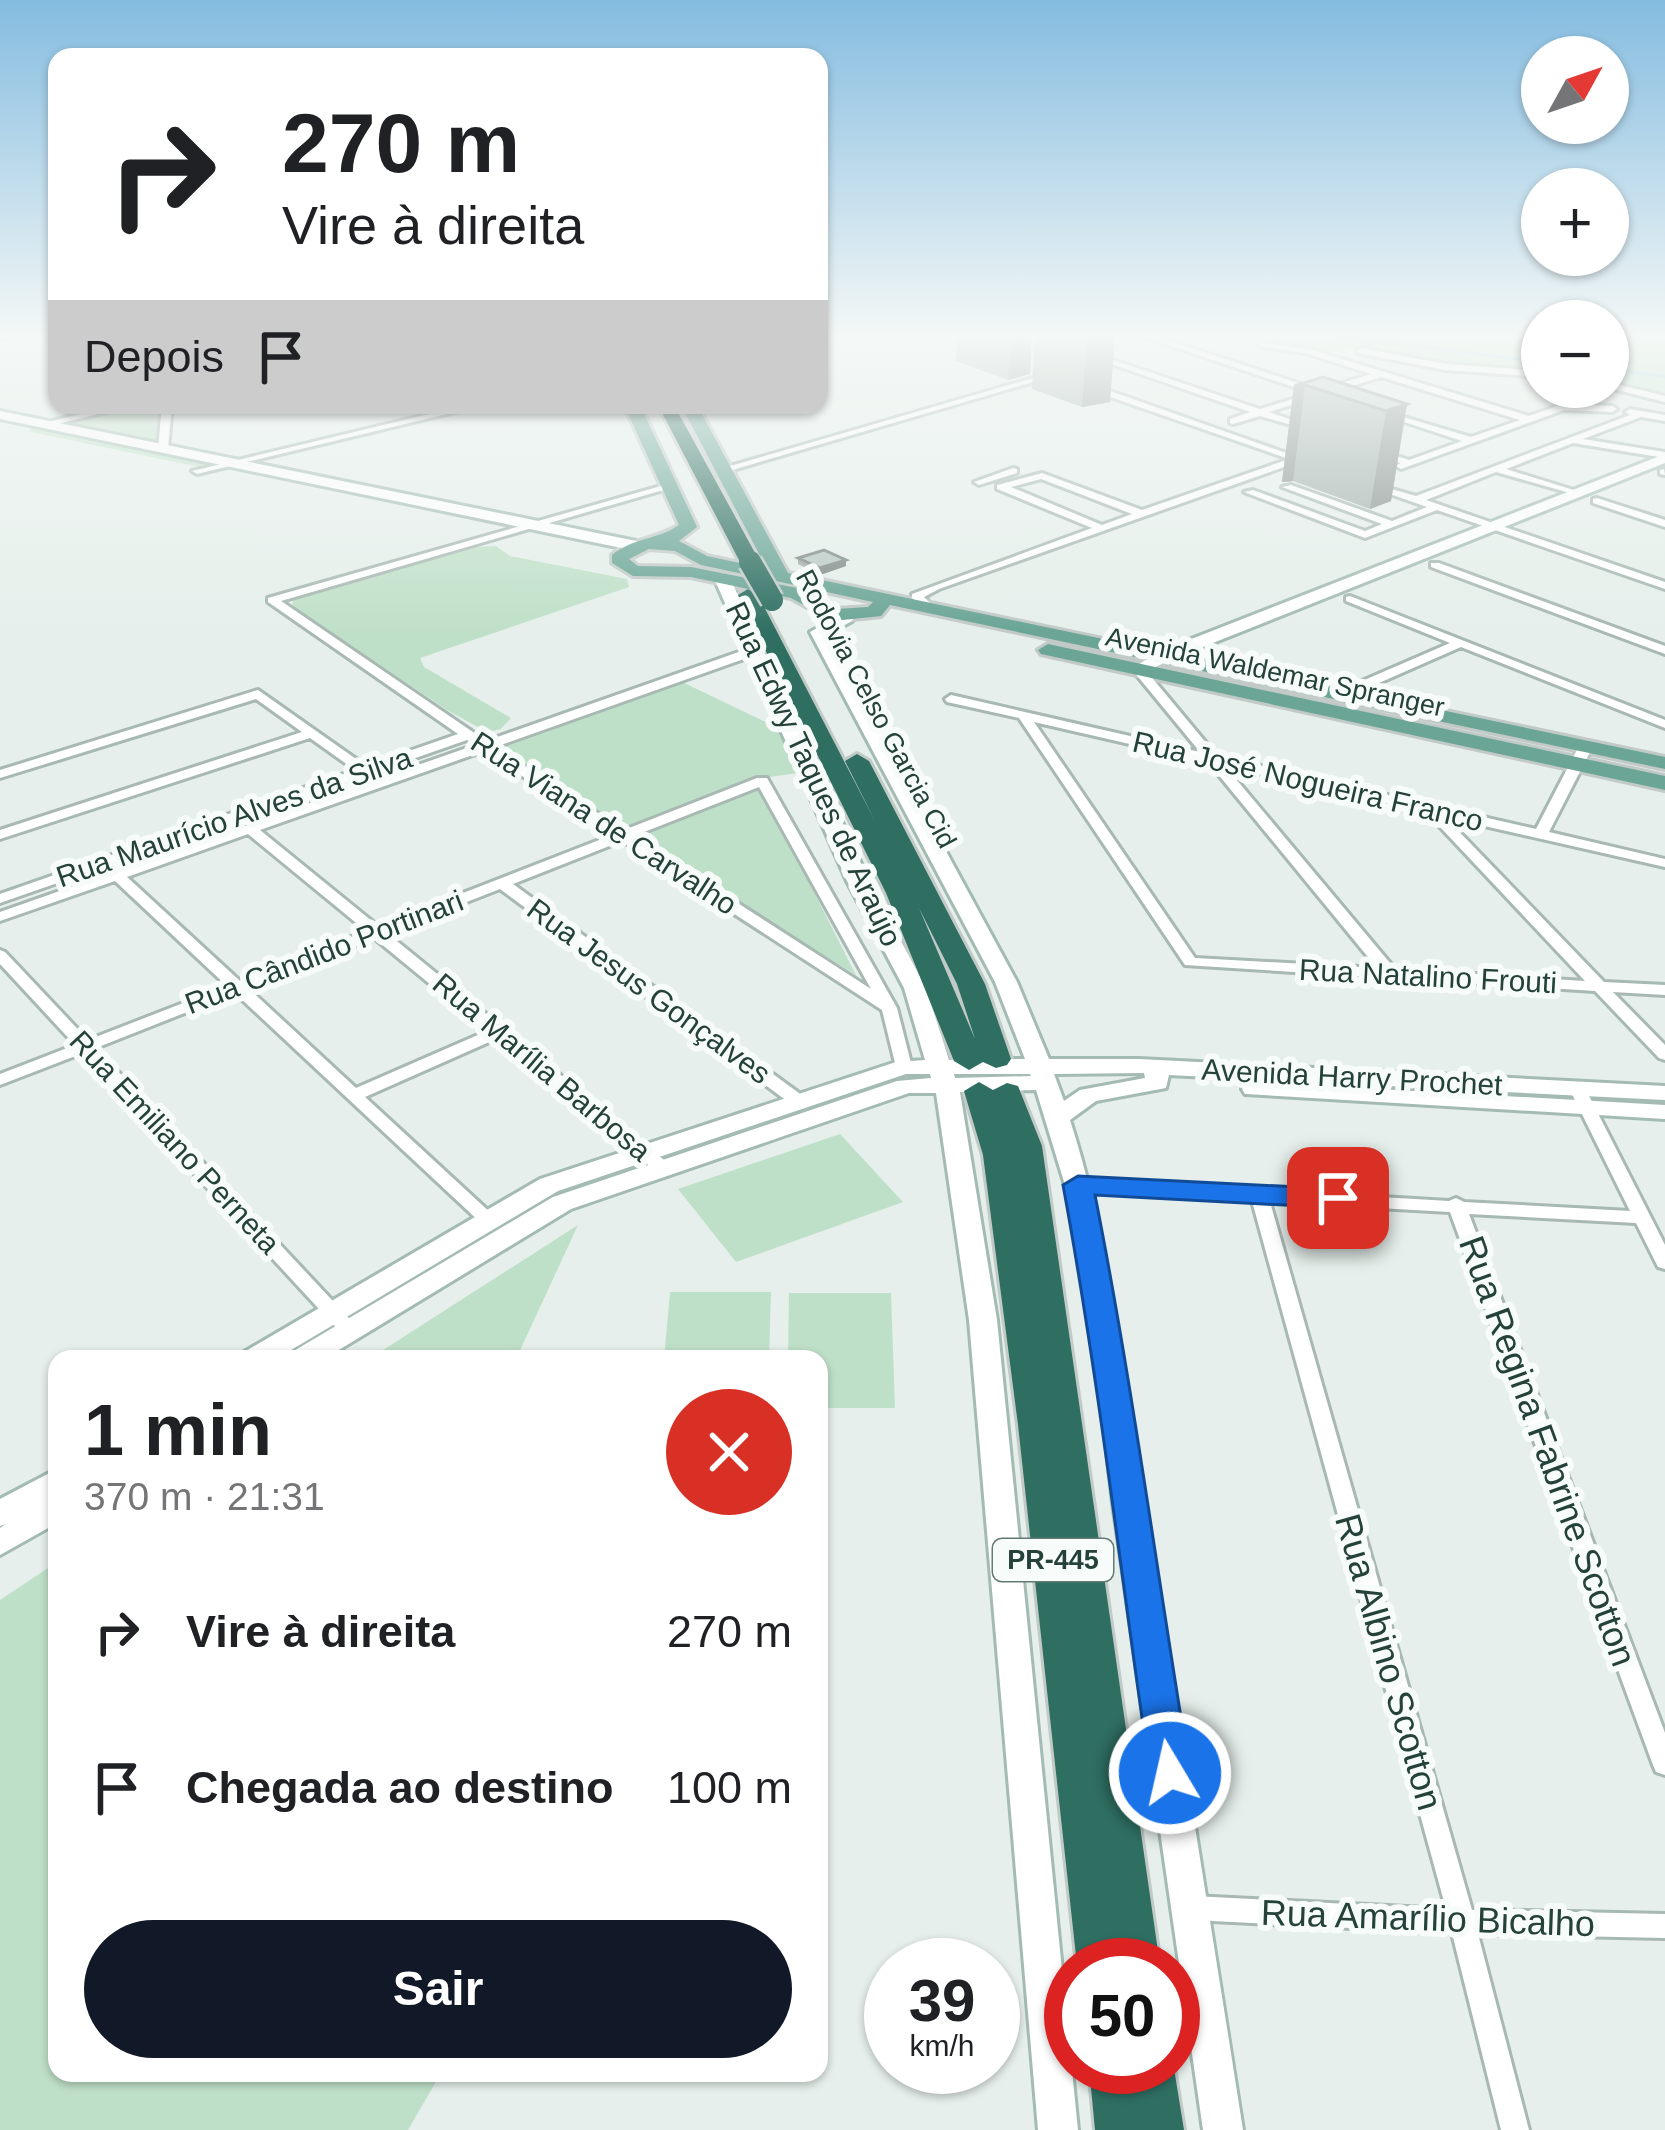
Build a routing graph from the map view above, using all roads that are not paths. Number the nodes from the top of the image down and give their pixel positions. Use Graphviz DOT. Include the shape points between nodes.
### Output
graph roads {
  1 [pos="22,433"];
  2 [pos="92,433"];
  3 [pos="165,433"];
  4 [pos="356,433"];
  5 [pos="648,433"];
  6 [pos="665,433"];
  7 [pos="678,433"];
  8 [pos="705,433"];
  9 [pos="850,433"];
  10 [pos="1224,433"];
  11 [pos="1449,433"];
  12 [pos="1488,433"];
  13 [pos="1593,433"];
  14 [pos="1470,440"];
  15 [pos="1575,441"];
  16 [pos="164,448"];
  17 [pos="1367,448"];
  18 [pos="1665,457"];
  19 [pos="1298,459"];
  20 [pos="232,462"];
  21 [pos="1410,463"];
  22 [pos="1317,466"];
  23 [pos="1395,468"];
  24 [pos="725,469"];
  25 [pos="1495,469"];
  26 [pos="197,471"];
  27 [pos="1665,472"];
  28 [pos="1036,476"];
  29 [pos="1356,479"];
  30 [pos="979,482"];
  31 [pos="672,486"];
  32 [pos="1287,487"];
  33 [pos="1273,490"];
  34 [pos="1249,492"];
  35 [pos="1573,494"];
  36 [pos="1415,500"];
  37 [pos="1597,501"];
  38 [pos="1436,507"];
  39 [pos="1144,515"];
  40 [pos="1665,524"];
  41 [pos="532,526"];
  42 [pos="1494,526"];
  43 [pos="1386,527"];
  44 [pos="1104,529"];
  45 [pos="1515,533"];
  46 [pos="498,536"];
  47 [pos="664,543"];
  48 [pos="636,546"];
  49 [pos="618,559"];
  50 [pos="1436,565"];
  51 [pos="733,566"];
  52 [pos="1665,586"];
  53 [pos="767,590"];
  54 [pos="1350,599"];
  55 [pos="877,604"];
  56 [pos="925,604"];
  57 [pos="846,616"];
  58 [pos="1460,643"];
  59 [pos="1665,650"];
  60 [pos="754,651"];
  61 [pos="1195,662"];
  62 [pos="1167,667"];
  63 [pos="1139,670"];
  64 [pos="1343,694"];
  65 [pos="951,698"];
  66 [pos="1162,699"];
  67 [pos="1025,718"];
  68 [pos="1665,724"];
  69 [pos="311,733"];
  70 [pos="475,739"];
  71 [pos="1581,755"];
  72 [pos="1211,757"];
  73 [pos="1665,763"];
  74 [pos="366,772"];
  75 [pos="0,774"];
  76 [pos="1665,783"];
  77 [pos="1431,810"];
  78 [pos="252,830"];
  79 [pos="0,835"];
  80 [pos="1540,835"];
  81 [pos="623,836"];
  82 [pos="1646,859"];
  83 [pos="1665,863"];
  84 [pos="118,876"];
  85 [pos="1665,876"];
  86 [pos="502,883"];
  87 [pos="0,899"];
  88 [pos="0,917"];
  89 [pos="377,931"];
  90 [pos="0,955"];
  91 [pos="906,969"];
  92 [pos="1391,975"];
  93 [pos="1604,986"];
  94 [pos="235,987"];
  95 [pos="1665,990"];
  96 [pos="889,1008"];
  97 [pos="501,1031"];
  98 [pos="1028,1036"];
  99 [pos="84,1045"];
  100 [pos="1665,1055"];
  101 [pos="1043,1074"];
  102 [pos="905,1076"];
  103 [pos="1157,1076"];
  104 [pos="0,1080"];
  105 [pos="969,1080"];
  106 [pos="1665,1093"];
  107 [pos="353,1096"];
  108 [pos="1581,1098"];
  109 [pos="797,1100"];
  110 [pos="1665,1112"];
  111 [pos="1056,1118"];
  112 [pos="653,1160"];
  113 [pos="1078,1185"];
  114 [pos="1259,1195"];
  115 [pos="1456,1204"];
  116 [pos="1644,1218"];
  117 [pos="487,1219"];
  118 [pos="1665,1263"];
  119 [pos="341,1320"];
  120 [pos="274,1350"];
  121 [pos="311,1350"];
  122 [pos="48,1485"];
  123 [pos="0,1514"];
  124 [pos="48,1514"];
  125 [pos="0,1544"];
  126 [pos="1665,1765"];
  127 [pos="1192,1908"];
  128 [pos="1462,1922"];
  129 [pos="1665,1926"];
  130 [pos="1098,1938"];
  131 [pos="1132,1938"];
  132 [pos="1117,2094"];
  133 [pos="1153,2094"];
  134 [pos="1058,2130"];
  135 [pos="1121,2130"];
  136 [pos="1158,2130"];
  137 [pos="1223,2130"];
  138 [pos="1515,2130"];
  1 -- 26 [label="street"];
  2 -- 16 [label="street"];
  3 -- 16 [label="street"];
  4 -- 20 [label="street"];
  5 -- 31 [label="main road"];
  6 -- 51 [label="highway, Rodovia Celso Garcia Cid / PR-445"];
  7 -- 51 [label="highway, Rodovia Celso Garcia Cid / PR-445"];
  8 -- 24 [label="main road"];
  9 -- 24 [label="street"];
  10 -- 19 [label="street"];
  11 -- 14 [label="street"];
  12 -- 14 [label="street"];
  13 -- 15 [label="street"];
  14 -- 21 [label="street"];
  15 -- 18 [label="street"];
  15 -- 25 [label="street"];
  16 -- 20 [label="street"];
  17 -- 21 [label="street"];
  18 -- 35 [label="street"];
  19 -- 22 [label="street"];
  19 -- 39 [label="street"];
  20 -- 26 [label="street"];
  20 -- 41 [label="street"];
  21 -- 23 [label="street"];
  24 -- 53 [label="main road"];
  25 -- 35 [label="street"];
  25 -- 36 [label="street"];
  26 -- 46 [label="street"];
  27 -- 37 [label="street"];
  28 -- 30 [label="street" via="1017,470"];
  28 -- 39 [label="street"];
  28 -- 44 [label="street" via="1002,489"];
  29 -- 36 [label="street"];
  31 -- 41 [label="street"];
  31 -- 47 [label="main road, Avenida Waldemar Spranger" via="688,527"];
  32 -- 43 [label="street"];
  33 -- 43 [label="street"];
  34 -- 43 [label="street" via="1365,535"];
  35 -- 42 [label="street"];
  36 -- 38 [label="street"];
  37 -- 40 [label="street"];
  37 -- 45 [label="street"];
  38 -- 42 [label="street"];
  38 -- 43 [label="street"];
  39 -- 44 [label="street"];
  41 -- 46 [label="street"];
  41 -- 48 [label="street"];
  42 -- 45 [label="street"];
  42 -- 62 [label="street"];
  44 -- 56 [label="street" via="920,593"];
  45 -- 50 [label="street"];
  45 -- 52 [label="street"];
  46 -- 49 [label="street"];
  46 -- 70 [label="street, Rua Viana de Carvalho" via="272,600"];
  47 -- 48 [label="main road, Avenida Waldemar Spranger"];
  47 -- 53 [label="main road, Avenida Waldemar Spranger"];
  48 -- 49 [label="main road, Avenida Waldemar Spranger"];
  49 -- 51 [label="main road" via="633,571"];
  50 -- 54 [label="street"];
  50 -- 59 [label="street"];
  51 -- 53 [label="highway, Rodovia Celso Garcia Cid / PR-445, bridge"];
  51 -- 57 [label="main road" via="821,612"];
  51 -- 60 [label="street, Rua Edwy Taques de Araújo"];
  53 -- 55 [label="main road, Avenida Waldemar Spranger"];
  53 -- 105 [label="highway, Rodovia Celso Garcia Cid / PR-445" via="971,984"];
  54 -- 58 [label="street"];
  54 -- 61 [label="street"];
  55 -- 56 [label="main road, Avenida Waldemar Spranger"];
  55 -- 57 [label="main road, Avenida Waldemar Spranger"];
  55 -- 63 [label="main road, Avenida Waldemar Spranger"];
  56 -- 62 [label="main road, Avenida Waldemar Spranger"];
  57 -- 98 [label="street" via="819,632"];
  58 -- 64 [label="street"];
  58 -- 68 [label="street"];
  60 -- 70 [label="street"];
  60 -- 91 [label="street, Rua Edwy Taques de Araújo"];
  61 -- 62 [label="main road, Avenida Waldemar Spranger"];
  61 -- 64 [label="main road, Avenida Waldemar Spranger"];
  62 -- 63 [label="main road, Avenida Waldemar Spranger"];
  62 -- 66 [label="street"];
  62 -- 71 [label="main road, Avenida Waldemar Spranger"];
  63 -- 66 [label="street"];
  64 -- 71 [label="main road, Avenida Waldemar Spranger"];
  65 -- 67 [label="street, Rua José Nogueira Franco"];
  66 -- 72 [label="street"];
  67 -- 72 [label="street, Rua José Nogueira Franco"];
  67 -- 92 [label="street, Rua Natalino Frouti" via="1190,962"];
  69 -- 74 [label="street"];
  69 -- 75 [label="street" via="258,694"];
  69 -- 79 [label="street"];
  70 -- 74 [label="street, Rua Maurício Alves da Silva"];
  70 -- 78 [label="street"];
  70 -- 81 [label="street, Rua Viana de Carvalho"];
  71 -- 73 [label="main road, Avenida Waldemar Spranger"];
  71 -- 76 [label="main road, Avenida Waldemar Spranger"];
  71 -- 80 [label="street"];
  72 -- 77 [label="street, Rua José Nogueira Franco"];
  72 -- 92 [label="street"];
  74 -- 87 [label="street, Rua Maurício Alves da Silva"];
  77 -- 80 [label="street, Rua José Nogueira Franco"];
  77 -- 93 [label="street"];
  78 -- 84 [label="street"];
  78 -- 89 [label="street, Rua Marília Barbosa"];
  80 -- 82 [label="street, Rua José Nogueira Franco"];
  81 -- 86 [label="street, Rua Cândido Portinari"];
  81 -- 96 [label="street, Rua Viana de Carvalho"];
  81 -- 96 [label="street, Rua Cândido Portinari" via="763,781"];
  82 -- 83 [label="street, Rua José Nogueira Franco"];
  82 -- 85 [label="street"];
  84 -- 88 [label="street"];
  84 -- 94 [label="street"];
  86 -- 89 [label="street, Rua Cândido Portinari"];
  86 -- 109 [label="street, Rua Jesus Gonçalves"];
  89 -- 94 [label="street, Rua Cândido Portinari"];
  89 -- 97 [label="street, Rua Marília Barbosa"];
  90 -- 99 [label="street, Rua Emiliano Perneta"];
  91 -- 105 [label="street, Rodovia Celso Garcia Cid / PR-445"];
  92 -- 93 [label="street, Rua Natalino Frouti"];
  93 -- 95 [label="street, Rua Natalino Frouti"];
  93 -- 100 [label="street"];
  94 -- 99 [label="street, Rua Cândido Portinari"];
  94 -- 107 [label="street"];
  96 -- 102 [label="street"];
  97 -- 107 [label="street"];
  97 -- 112 [label="street, Rua Marília Barbosa"];
  98 -- 101 [label="street"];
  98 -- 103 [label="street" via="1080,1055 1142,1061"];
  99 -- 104 [label="street, Rua Cândido Portinari"];
  99 -- 119 [label="street, Rua Emiliano Perneta"];
  101 -- 103 [label="street, Avenida Harry Prochet"];
  101 -- 105 [label="street, Avenida Harry Prochet"];
  101 -- 111 [label="street"];
  102 -- 105 [label="street, Avenida Harry Prochet"];
  102 -- 109 [label="street"];
  102 -- 112 [label="street"];
  103 -- 108 [label="street, Avenida Harry Prochet"];
  103 -- 111 [label="street" via="1089,1095"];
  105 -- 130 [label="highway, Rodovia Celso Garcia Cid / PR-445" via="999,1155"];
  105 -- 131 [label="highway, Rodovia Celso Garcia Cid / PR-445" via="1026,1146"];
  105 -- 134 [label="street, Rodovia Celso Garcia Cid / PR-445" via="959,1149 983,1320"];
  106 -- 108 [label="street, Avenida Harry Prochet"];
  107 -- 117 [label="street"];
  108 -- 110 [label="street, Avenida Harry Prochet"];
  108 -- 116 [label="street"];
  109 -- 112 [label="street"];
  111 -- 113 [label="street"];
  112 -- 117 [label="street" via="549,1185"];
  112 -- 119 [label="street"];
  113 -- 114 [label="street"];
  113 -- 127 [label="street"];
  114 -- 115 [label="street"];
  114 -- 128 [label="street, Rua Albino Scotton"];
  115 -- 116 [label="street"];
  115 -- 126 [label="street, Rua Regina Fabrine Scotton"];
  116 -- 118 [label="street"];
  117 -- 119 [label="street"];
  119 -- 120 [label="street"];
  119 -- 121 [label="street"];
  122 -- 123 [label="street"];
  124 -- 125 [label="street"];
  127 -- 128 [label="street, Rua Amarílio Bicalho"];
  127 -- 137 [label="street"];
  128 -- 129 [label="street, Rua Amarílio Bicalho"];
  128 -- 138 [label="street, Rua Albino Scotton"];
  132 -- 135 [label="highway"];
  133 -- 136 [label="highway"];
}
